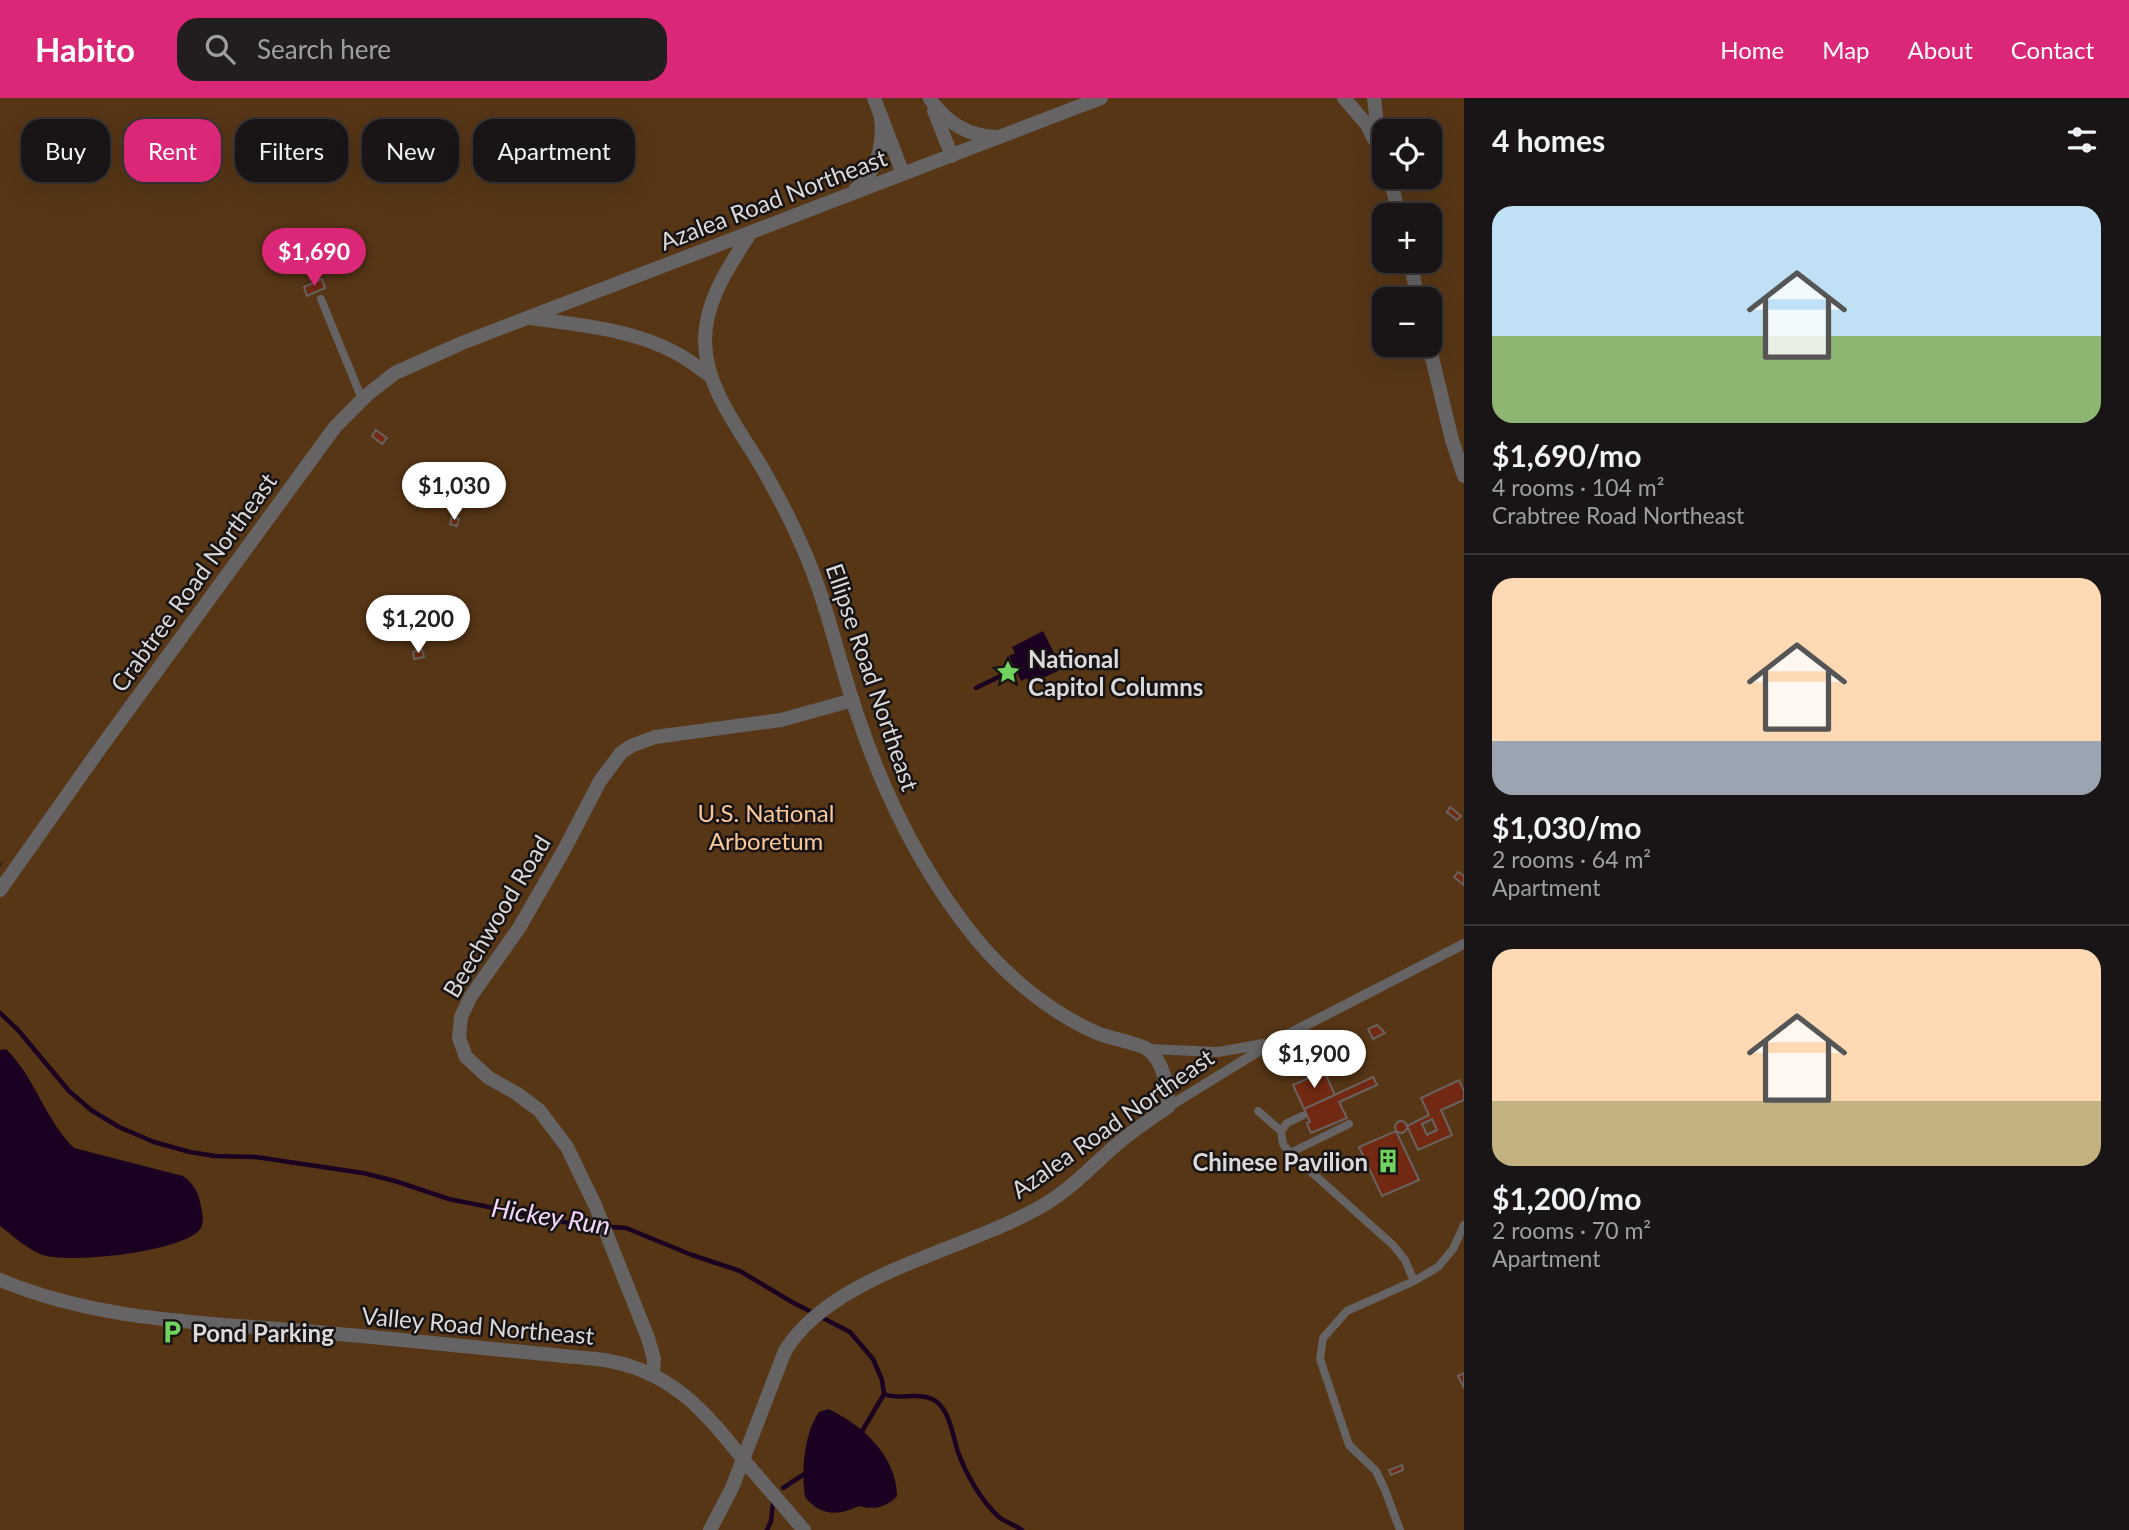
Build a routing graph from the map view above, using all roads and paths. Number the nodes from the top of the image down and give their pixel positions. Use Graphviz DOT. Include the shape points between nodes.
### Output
graph roads {
  1 [pos="874,98"];
  2 [pos="1101,98"];
  3 [pos="1344,98"];
  4 [pos="1374,98"];
  5 [pos="930,99"];
  6 [pos="880,116"];
  7 [pos="1377,119"];
  8 [pos="1372,135"];
  9 [pos="1001,137"];
  10 [pos="951,156"];
  11 [pos="903,174"];
  12 [pos="851,194"];
  13 [pos="751,232"];
  14 [pos="321,299"];
  15 [pos="527,318"];
  16 [pos="462,343"];
  17 [pos="1432,357"];
  18 [pos="709,375"];
  19 [pos="362,399"];
  20 [pos="1464,476"];
  21 [pos="853,700"];
  22 [pos="0,890"];
  23 [pos="1464,944"];
  24 [pos="1275,1041"];
  25 [pos="1147,1049"];
  26 [pos="1167,1107"];
  27 [pos="1258,1111"];
  28 [pos="1302,1116"];
  29 [pos="1349,1124"];
  30 [pos="1281,1131"];
  31 [pos="1290,1153"];
  32 [pos="1464,1225"];
  33 [pos="0,1280"];
  34 [pos="1414,1281"];
  35 [pos="653,1374"];
  36 [pos="742,1457"];
  37 [pos="710,1530"];
  38 [pos="804,1530"];
  39 [pos="1401,1530"];
  1 -- 6 [label="street"];
  2 -- 9 [label="street, Azalea Road Northeast"];
  3 -- 8 [label="street"];
  4 -- 7 [label="street"];
  5 -- 9 [label="street" via="950,122 963,129"];
  5 -- 10 [label="street"];
  6 -- 11 [label="street"];
  6 -- 12 [label="street" via="883,131 877,161"];
  9 -- 10 [label="street, Azalea Road Northeast"];
  10 -- 11 [label="street, Azalea Road Northeast"];
  11 -- 12 [label="street, Azalea Road Northeast"];
  12 -- 13 [label="street, Azalea Road Northeast"];
  13 -- 15 [label="street, Azalea Road Northeast"];
  13 -- 18 [label="street, Ellipse Road Northeast" via="709,312 705,341"];
  14 -- 19 [label="lane"];
  15 -- 16 [label="street, Azalea Road Northeast"];
  15 -- 18 [label="street" via="601,328 645,340 678,354"];
  16 -- 19 [label="street, Crabtree Road Northeast" via="405,368"];
  17 -- 20 [label="street"];
  18 -- 21 [label="street, Ellipse Road Northeast" via="802,544 825,603"];
  19 -- 22 [label="street, Crabtree Road Northeast" via="273,509"];
  21 -- 25 [label="street, Ellipse Road Northeast" via="905,830 979,943 1028,990 1065,1016 1102,1035"];
  21 -- 35 [label="street, Beechwood Road" via="781,720 655,737 621,753 600,781 519,928 464,1010 458,1032 466,1057 545,1116 571,1154 653,1351"];
  23 -- 24 [label="street, Azalea Road Northeast"];
  24 -- 25 [label="street, Ellipse Road Northeast" via="1218,1052"];
  24 -- 26 [label="street, Azalea Road Northeast"];
  25 -- 26 [label="street" via="1165,1079"];
  26 -- 36 [label="street, Azalea Road Northeast" via="1046,1204 878,1279 815,1316 781,1358"];
  27 -- 30 [label="lane"];
  28 -- 30 [label="lane"];
  29 -- 31 [label="lane"];
  30 -- 31 [label="lane"];
  31 -- 34 [label="lane" via="1393,1245"];
  32 -- 34 [label="lane" via="1447,1258"];
  33 -- 35 [label="street, Valley Road Northeast" via="67,1303 122,1315 602,1360"];
  34 -- 39 [label="lane" via="1346,1311 1323,1338 1320,1359 1349,1445 1376,1471"];
  35 -- 36 [label="street, Valley Road Northeast" via="697,1405"];
  36 -- 37 [label="street, Azalea Road Northeast"];
  36 -- 38 [label="street, Valley Road Northeast"];
}
